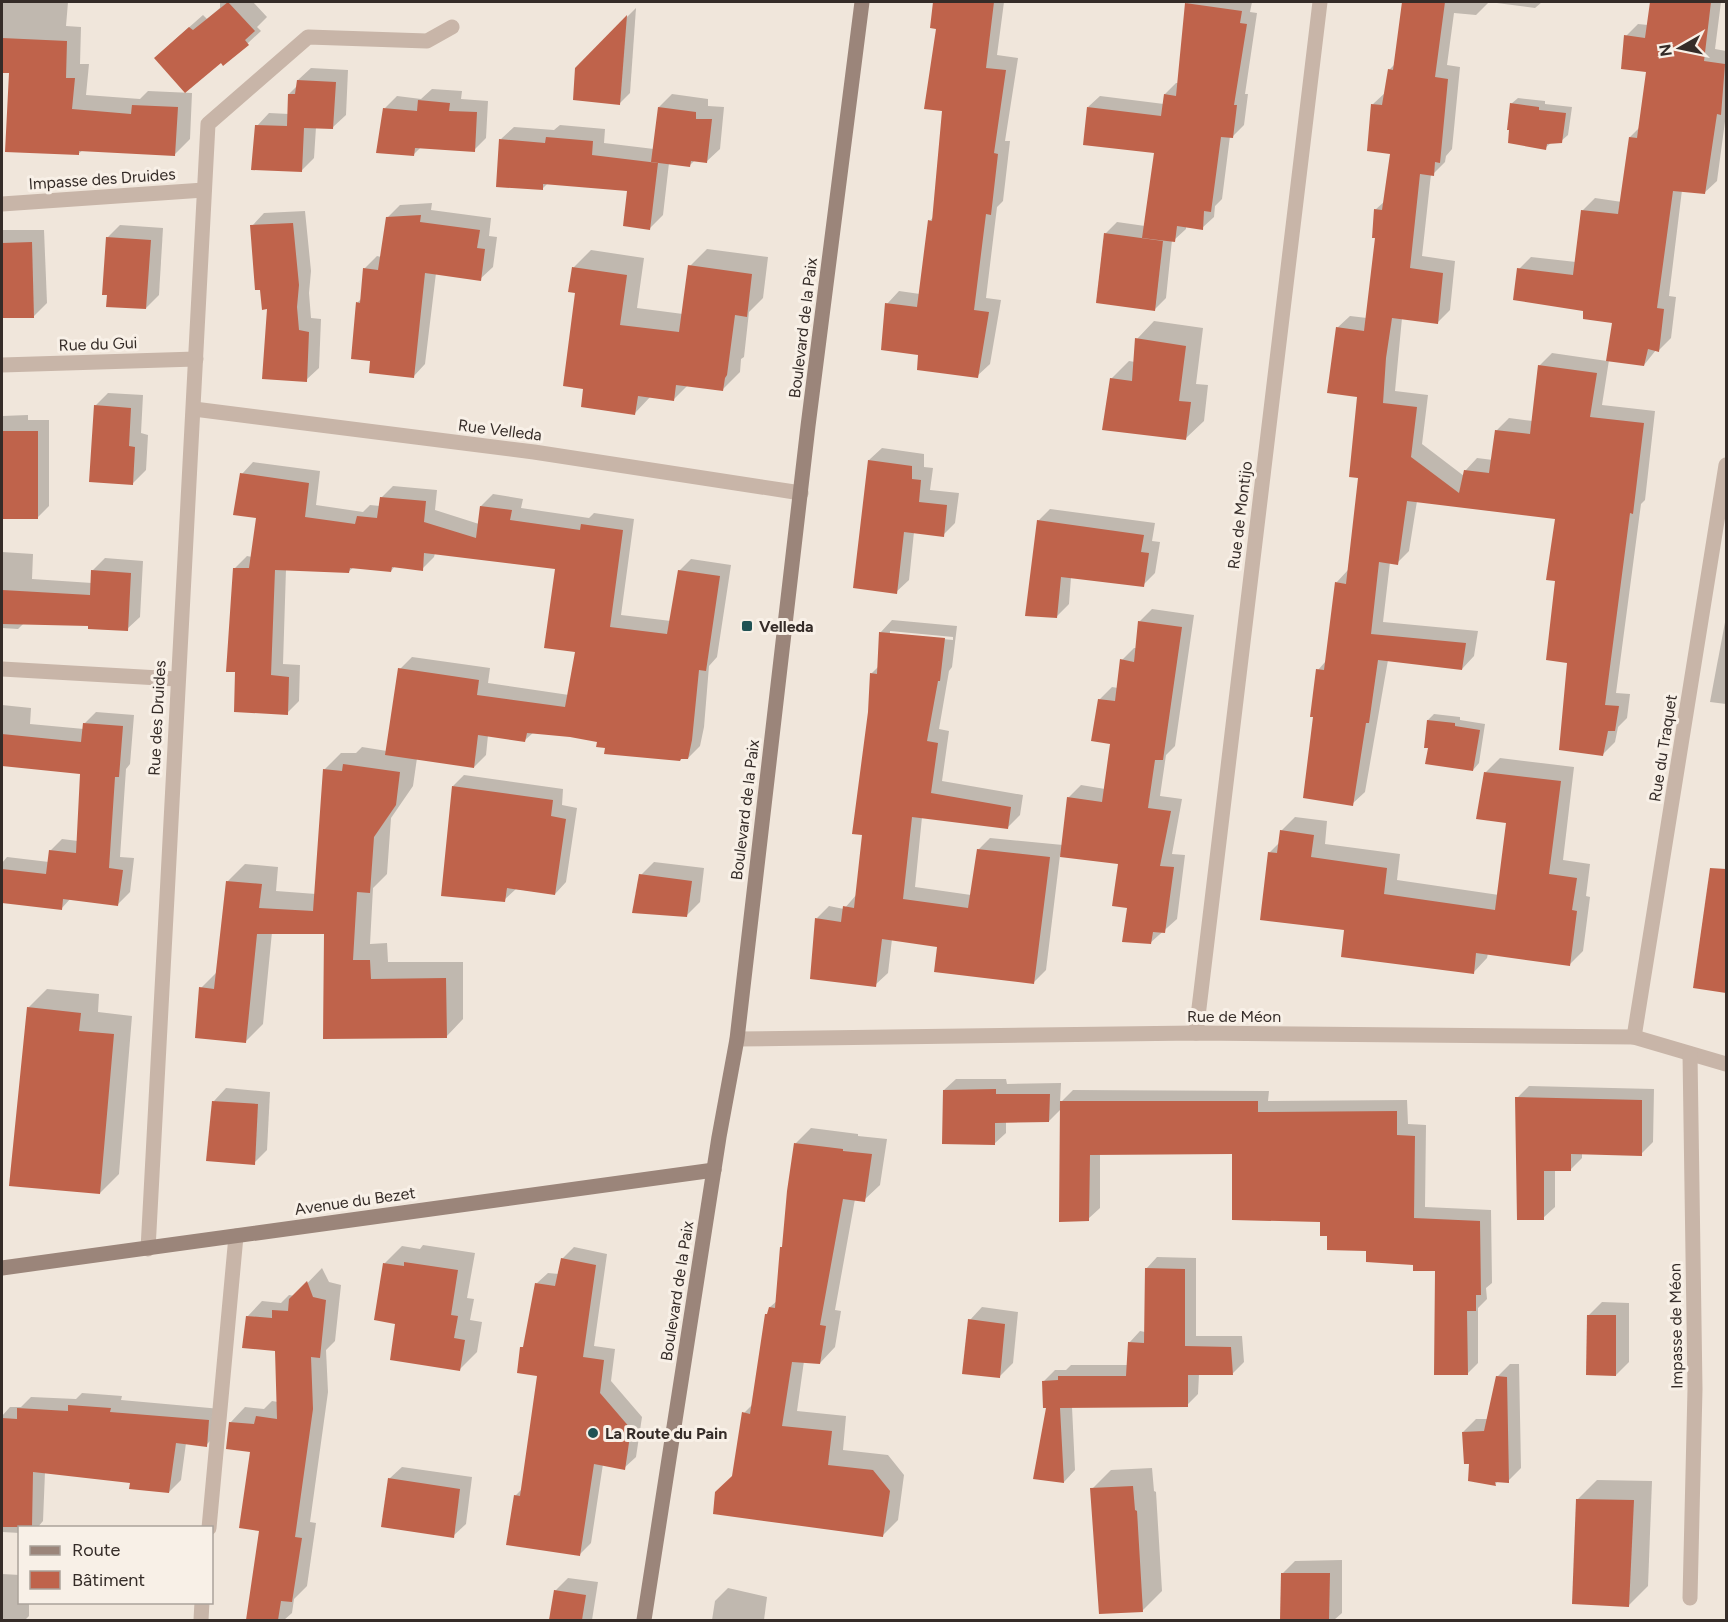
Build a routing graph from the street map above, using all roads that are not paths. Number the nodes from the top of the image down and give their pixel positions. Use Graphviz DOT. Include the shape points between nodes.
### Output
graph roads {
  1 [pos="862,2"];
  2 [pos="1320,2"];
  3 [pos="452,27"];
  4 [pos="204,190"];
  5 [pos="2,204"];
  6 [pos="196,359"];
  7 [pos="2,365"];
  8 [pos="194,409"];
  9 [pos="1726,465"];
  10 [pos="801,493"];
  11 [pos="2,669"];
  12 [pos="177,679"];
  13 [pos="1196,1033"];
  14 [pos="1634,1037"];
  15 [pos="737,1039"];
  16 [pos="1690,1054"];
  17 [pos="1726,1064"];
  18 [pos="714,1170"];
  19 [pos="236,1236"];
  20 [pos="148,1249"];
  21 [pos="2,1268"];
  22 [pos="209,1526"];
  23 [pos="1690,1598"];
  24 [pos="202,1604"];
  25 [pos="201,1620"];
  26 [pos="644,1620"];
  1 -- 10 [label="main road, Boulevard de la Paix"];
  2 -- 13 [label="street, Rue de Montijo"];
  3 -- 4 [label="street, Rue des Druides" via="427,41 308,37 208,124"];
  4 -- 5 [label="street, Impasse des Druides"];
  4 -- 6 [label="street, Rue des Druides"];
  6 -- 7 [label="street, Rue du Gui"];
  6 -- 8 [label="street, Rue des Druides"];
  8 -- 10 [label="street, Rue Velleda" via="534,452"];
  8 -- 12 [label="street, Rue des Druides"];
  9 -- 14 [label="street, Rue du Traquet"];
  10 -- 15 [label="main road, Boulevard de la Paix"];
  11 -- 12 [label="street"];
  12 -- 20 [label="street, Rue des Druides"];
  13 -- 14 [label="street, Rue de Méon"];
  13 -- 15 [label="street, Rue de Méon"];
  14 -- 16 [label="street, Rue de Méon"];
  15 -- 18 [label="main road, Boulevard de la Paix"];
  16 -- 17 [label="street, Rue de Méon"];
  16 -- 23 [label="street, Impasse de Méon" via="1695,1389"];
  18 -- 19 [label="main road, Avenue du Bezet"];
  18 -- 26 [label="main road, Boulevard de la Paix"];
  19 -- 20 [label="main road, Avenue du Bezet"];
  19 -- 22 [label="street"];
  20 -- 21 [label="main road, Avenue du Bezet"];
  24 -- 25 [label="street"];
}
